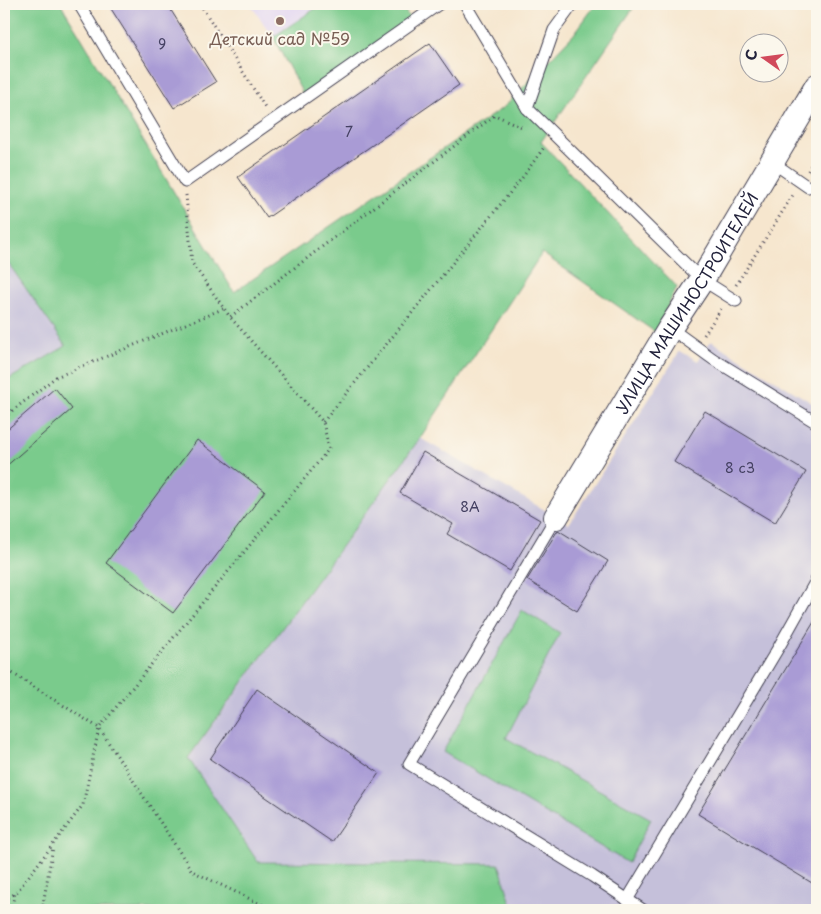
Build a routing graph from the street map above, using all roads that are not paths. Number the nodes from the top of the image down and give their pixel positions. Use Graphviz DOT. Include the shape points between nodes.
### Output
graph roads {
  1 [pos="79,4"];
  2 [pos="438,4"];
  3 [pos="466,4"];
  4 [pos="573,4"];
  5 [pos="817,86"];
  6 [pos="527,108"];
  7 [pos="772,162"];
  8 [pos="808,187"];
  9 [pos="701,279"];
  10 [pos="736,301"];
  11 [pos="670,328"];
  12 [pos="817,423"];
  13 [pos="556,517"];
  14 [pos="817,579"];
  15 [pos="627,900"];
  16 [pos="643,910"];
  1 -- 2 [label="lane" via="185,182"];
  3 -- 6 [label="lane"];
  4 -- 6 [label="lane" via="554,30"];
  5 -- 7 [label="street, УЛИЦА МАШИНОСТРОИТЕЛЕЙ"];
  6 -- 9 [label="lane"];
  7 -- 8 [label="lane"];
  7 -- 9 [label="street, УЛИЦА МАШИНОСТРОИТЕЛЕЙ"];
  9 -- 10 [label="lane"];
  9 -- 11 [label="street, УЛИЦА МАШИНОСТРОИТЕЛЕЙ"];
  11 -- 12 [label="lane" via="713,359"];
  11 -- 13 [label="street, УЛИЦА МАШИНОСТРОИТЕЛЕЙ"];
  13 -- 15 [label="lane" via="409,764"];
  14 -- 15 [label="lane"];
  15 -- 16 [label="lane"];
}
